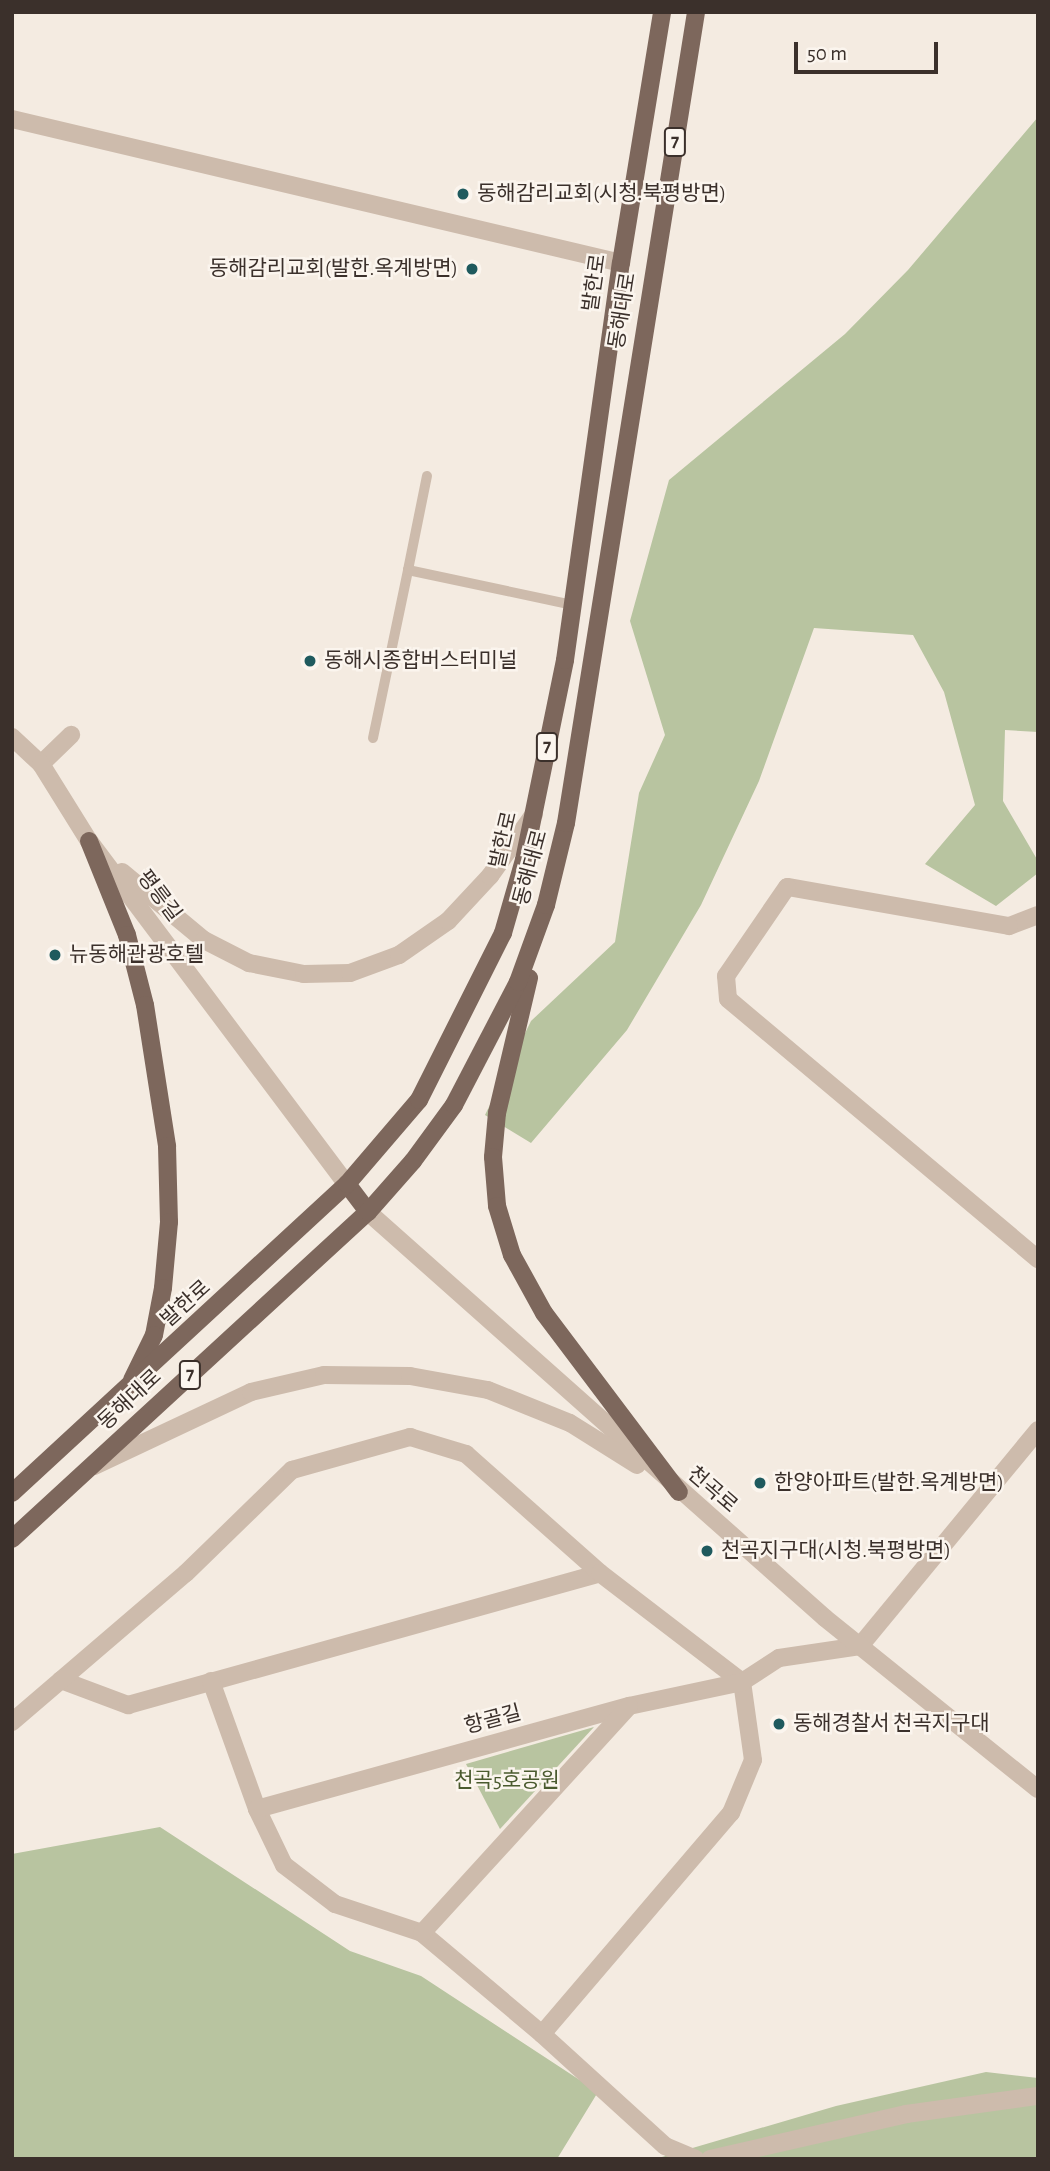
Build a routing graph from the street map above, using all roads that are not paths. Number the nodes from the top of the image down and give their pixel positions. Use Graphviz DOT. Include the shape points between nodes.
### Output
graph roads {
  1 [pos="662,12"];
  2 [pos="696,12"];
  3 [pos="12,119"];
  4 [pos="621,263"];
  5 [pos="652,271"];
  6 [pos="428,475"];
  7 [pos="408,570"];
  8 [pos="573,605"];
  9 [pos="71,735"];
  10 [pos="12,737"];
  11 [pos="373,738"];
  12 [pos="41,764"];
  13 [pos="534,814"];
  14 [pos="89,841"];
  15 [pos="546,905"];
  16 [pos="1038,915"];
  17 [pos="347,1184"];
  18 [pos="368,1212"];
  19 [pos="1038,1259"];
  20 [pos="127,1389"];
  21 [pos="1038,1430"];
  22 [pos="88,1469"];
  23 [pos="679,1492"];
  24 [pos="12,1493"];
  25 [pos="12,1539"];
  26 [pos="600,1573"];
  27 [pos="860,1646"];
  28 [pos="61,1679"];
  29 [pos="211,1681"];
  30 [pos="742,1682"];
  31 [pos="629,1706"];
  32 [pos="12,1722"];
  33 [pos="1038,1788"];
  34 [pos="257,1809"];
  35 [pos="422,1933"];
  36 [pos="542,2034"];
  37 [pos="1038,2096"];
  38 [pos="695,2159"];
  39 [pos="710,2159"];
  1 -- 4 [label="main road, 발한로 / 7"];
  2 -- 5 [label="main road, 동해대로 / 7"];
  3 -- 4 [label="street"];
  4 -- 5 [label="main road"];
  4 -- 8 [label="main road, 발한로 / 7"];
  5 -- 15 [label="main road, 동해대로 / 7" via="591,687"];
  6 -- 7 [label="lane"];
  7 -- 8 [label="lane"];
  7 -- 11 [label="lane"];
  8 -- 13 [label="main road, 발한로 / 7"];
  9 -- 12 [label="street"];
  10 -- 12 [label="street, 평릉길"];
  12 -- 14 [label="street, 평릉길"];
  13 -- 14 [label="street" via="490,876 448,921 399,955 350,973 304,974 249,963 204,940 162,908"];
  13 -- 17 [label="main road, 발한로 / 7" via="503,933 470,1005 419,1100"];
  14 -- 17 [label="street, 평릉길"];
  14 -- 20 [label="main road" via="127,934 167,1146 169,1222 163,1288 154,1335"];
  15 -- 18 [label="main road, 동해대로 / 7" via="518,982 454,1105"];
  15 -- 23 [label="main road" via="497,1113 493,1157 497,1206 512,1255 544,1313"];
  16 -- 19 [label="street" via="1009,926 787,887 726,976 728,999"];
  17 -- 18 [label="main road"];
  17 -- 20 [label="main road, 발한로 / 7"];
  18 -- 22 [label="main road, 동해대로 / 7"];
  18 -- 23 [label="street, 천곡로"];
  20 -- 24 [label="main road, 발한로 / 7"];
  21 -- 27 [label="street"];
  22 -- 23 [label="street" via="251,1392 324,1375 410,1376 488,1390 570,1423"];
  22 -- 25 [label="main road, 동해대로 / 7"];
  23 -- 27 [label="street, 천곡로"];
  26 -- 28 [label="street" via="466,1454 410,1437 292,1470 186,1573"];
  26 -- 29 [label="street"];
  26 -- 30 [label="street"];
  27 -- 30 [label="street" via="779,1658"];
  27 -- 33 [label="street, 천곡로"];
  28 -- 29 [label="street" via="128,1705"];
  28 -- 32 [label="street"];
  29 -- 34 [label="street"];
  30 -- 31 [label="street, 항골길"];
  30 -- 36 [label="street" via="753,1760 731,1813"];
  31 -- 34 [label="street, 항골길"];
  31 -- 35 [label="street"];
  34 -- 35 [label="street" via="284,1864 335,1904"];
  35 -- 36 [label="street"];
  36 -- 38 [label="street" via="664,2146"];
  37 -- 39 [label="street" via="906,2114"];
}
